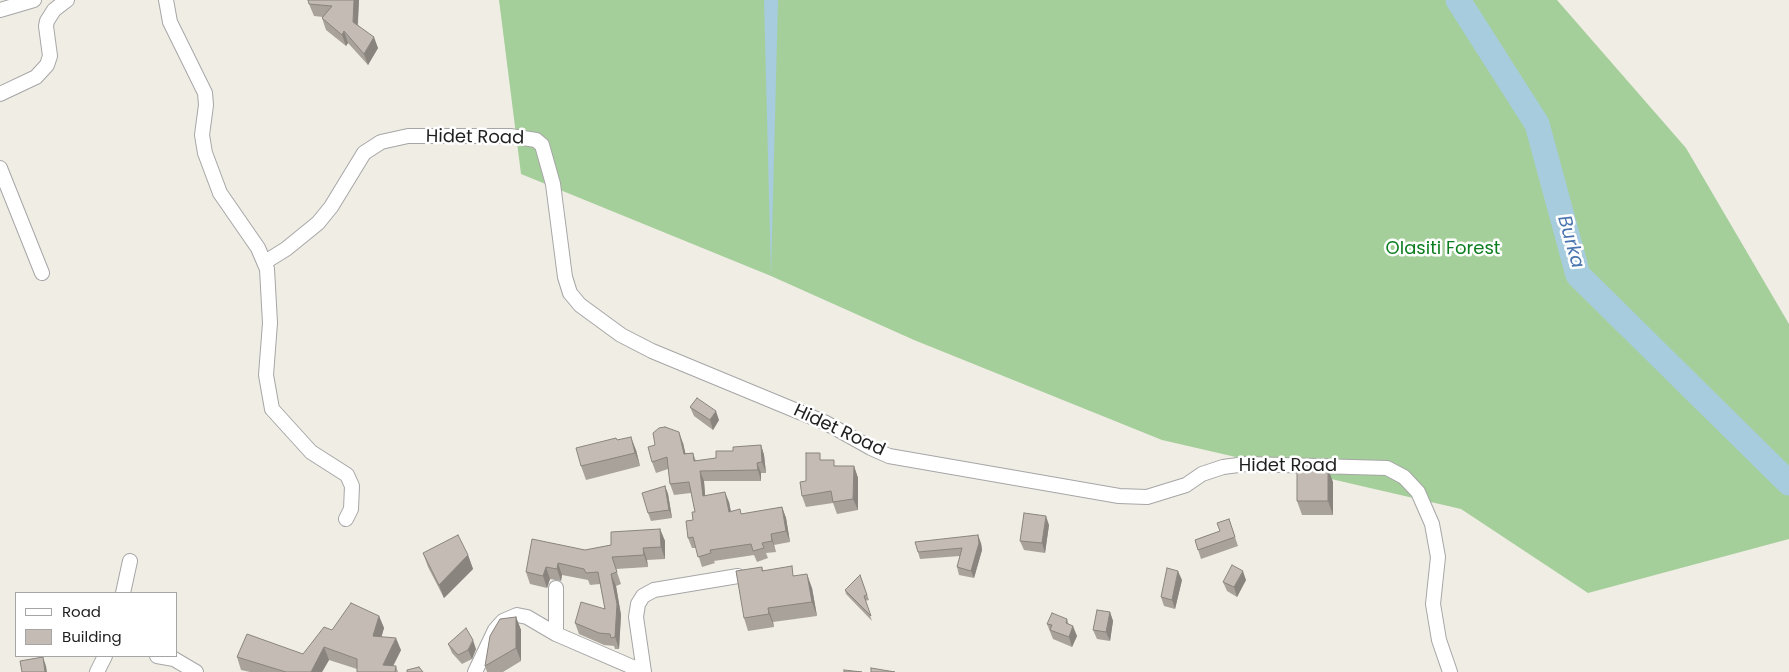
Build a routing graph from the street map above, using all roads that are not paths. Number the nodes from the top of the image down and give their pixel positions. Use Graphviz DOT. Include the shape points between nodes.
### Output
graph roads {
  1 [pos="34,0"];
  2 [pos="67,0"];
  3 [pos="166,0"];
  4 [pos="0,10"];
  5 [pos="0,94"];
  6 [pos="0,168"];
  7 [pos="265,262"];
  8 [pos="42,273"];
  9 [pos="346,518"];
  10 [pos="130,561"];
  11 [pos="738,576"];
  12 [pos="556,588"];
  13 [pos="123,592"];
  14 [pos="556,634"];
  15 [pos="105,657"];
  16 [pos="161,657"];
  17 [pos="97,672"];
  18 [pos="196,672"];
  19 [pos="475,672"];
  20 [pos="644,672"];
  21 [pos="1450,672"];
  1 -- 4 [label="street"];
  2 -- 5 [label="street" via="54,10 47,21 50,56 47,65 36,77"];
  3 -- 7 [label="street" via="170,22 205,93 202,135 220,193"];
  6 -- 8 [label="street"];
  7 -- 9 [label="street" via="270,282 266,375 269,400 277,417 305,446 347,475 352,486 351,509"];
  7 -- 21 [label="street, Hidet Road" via="318,223 364,154 382,142 408,136 510,136 536,140 542,145 553,184 565,277 570,293 580,305 621,335 652,351 826,423 889,456 1119,496 1147,497 1186,485 1216,469 1246,464 1386,468 1404,477 1418,492 1432,524 1438,557 1433,604 1439,640"];
  10 -- 13 [label="street"];
  11 -- 20 [label="street" via="654,590 643,596 636,617"];
  12 -- 14 [label="street"];
  14 -- 19 [label="street" via="527,617 517,615 508,618 495,630"];
  14 -- 20 [label="street"];
  15 -- 17 [label="street"];
  16 -- 18 [label="street" via="184,663"];
}
